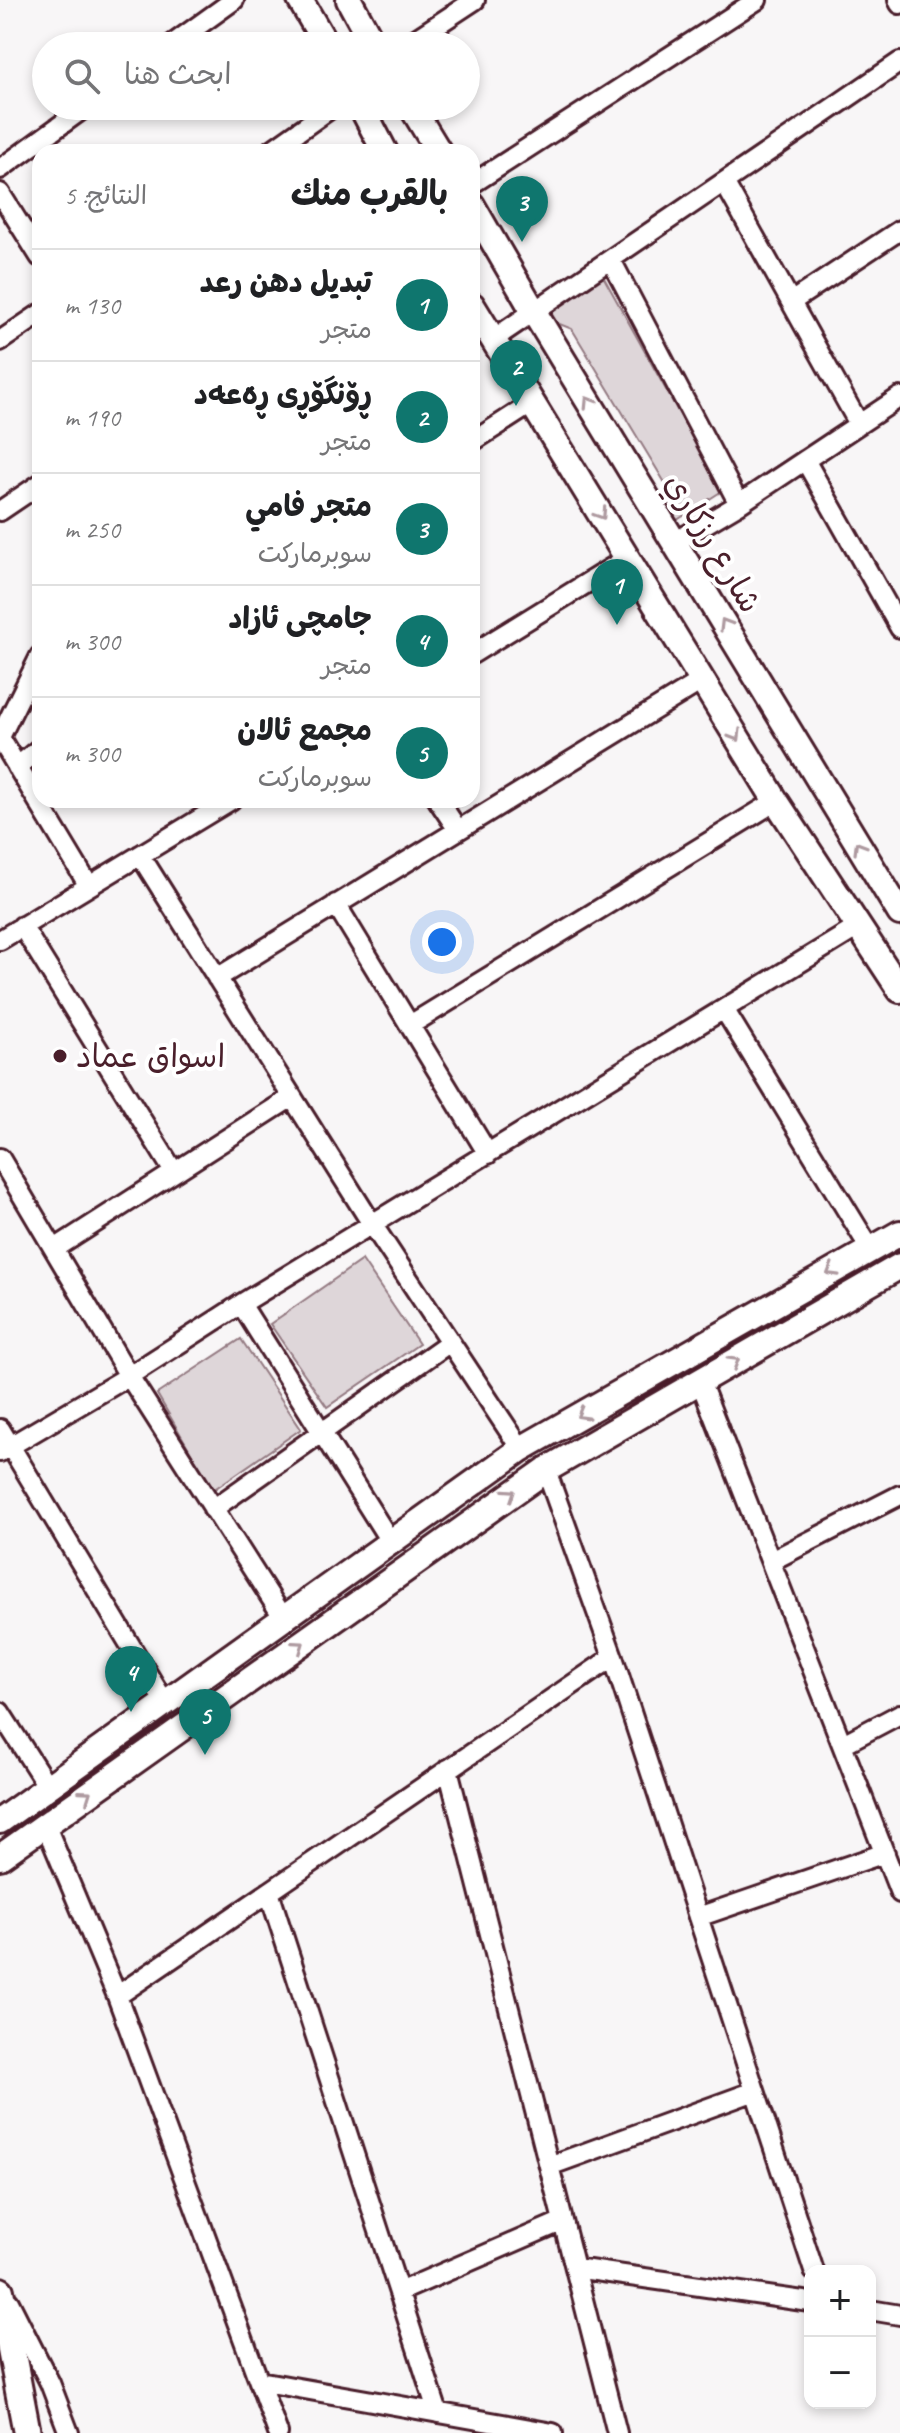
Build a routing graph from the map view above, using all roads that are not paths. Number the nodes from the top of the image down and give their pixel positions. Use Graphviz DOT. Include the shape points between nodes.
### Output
graph roads {
  1 [pos="234,0"];
  2 [pos="300,0"];
  3 [pos="349,0"];
  4 [pos="475,0"];
  5 [pos="757,0"];
  6 [pos="189,32"];
  7 [pos="319,32"];
  8 [pos="366,32"];
  9 [pos="426,32"];
  10 [pos="900,62"];
  11 [pos="68,120"];
  12 [pos="314,120"];
  13 [pos="368,120"];
  14 [pos="420,120"];
  15 [pos="35,144"];
  16 [pos="280,144"];
  17 [pos="380,144"];
  18 [pos="434,144"];
  19 [pos="32,146"];
  20 [pos="0,169"];
  21 [pos="480,179"];
  22 [pos="724,182"];
  23 [pos="0,193"];
  24 [pos="480,219"];
  25 [pos="900,230"];
  26 [pos="32,244"];
  27 [pos="611,260"];
  28 [pos="791,302"];
  29 [pos="534,312"];
  30 [pos="32,319"];
  31 [pos="480,319"];
  32 [pos="492,340"];
  33 [pos="0,341"];
  34 [pos="900,397"];
  35 [pos="531,404"];
  36 [pos="859,424"];
  37 [pos="480,437"];
  38 [pos="805,460"];
  39 [pos="32,489"];
  40 [pos="739,504"];
  41 [pos="0,511"];
  42 [pos="675,542"];
  43 [pos="629,557"];
  44 [pos="900,628"];
  45 [pos="480,649"];
  46 [pos="32,672"];
  47 [pos="703,680"];
  48 [pos="0,738"];
  49 [pos="32,755"];
  50 [pos="17,767"];
  51 [pos="32,792"];
  52 [pos="776,801"];
  53 [pos="42,808"];
  54 [pos="218,808"];
  55 [pos="443,808"];
  56 [pos="458,830"];
  57 [pos="140,855"];
  58 [pos="89,886"];
  59 [pos="897,903"];
  60 [pos="336,904"];
  61 [pos="22,926"];
  62 [pos="858,927"];
  63 [pos="0,940"];
  64 [pos="217,978"];
  65 [pos="900,990"];
  66 [pos="724,1009"];
  67 [pos="410,1025"];
  68 [pos="292,1097"];
  69 [pos="488,1154"];
  70 [pos="0,1158"];
  71 [pos="174,1172"];
  72 [pos="372,1224"];
  73 [pos="900,1233"];
  74 [pos="56,1248"];
  75 [pos="871,1250"];
  76 [pos="900,1266"];
  77 [pos="241,1304"];
  78 [pos="450,1342"];
  79 [pos="129,1376"];
  80 [pos="700,1381"];
  81 [pos="611,1396"];
  82 [pos="626,1424"];
  83 [pos="0,1429"];
  84 [pos="322,1432"];
  85 [pos="5,1449"];
  86 [pos="521,1449"];
  87 [pos="546,1470"];
  88 [pos="900,1495"];
  89 [pos="213,1509"];
  90 [pos="390,1541"];
  91 [pos="771,1561"];
  92 [pos="283,1617"];
  93 [pos="613,1657"];
  94 [pos="165,1703"];
  95 [pos="0,1712"];
  96 [pos="900,1714"];
  97 [pos="843,1744"];
  98 [pos="448,1769"];
  99 [pos="48,1787"];
  100 [pos="0,1821"];
  101 [pos="45,1824"];
  102 [pos="0,1857"];
  103 [pos="892,1859"];
  104 [pos="269,1892"];
  105 [pos="900,1893"];
  106 [pos="698,1917"];
  107 [pos="117,1996"];
  108 [pos="755,2091"];
  109 [pos="549,2166"];
  110 [pos="563,2221"];
  111 [pos="812,2265"];
  112 [pos="575,2268"];
  113 [pos="0,2285"];
  114 [pos="0,2291"];
  115 [pos="399,2292"];
  116 [pos="804,2301"];
  117 [pos="876,2311"];
  118 [pos="900,2315"];
  119 [pos="259,2381"];
  120 [pos="438,2413"];
  121 [pos="27,2433"];
  122 [pos="69,2433"];
  123 [pos="278,2433"];
  124 [pos="553,2433"];
  125 [pos="617,2433"];
  1 -- 6 [label="street"];
  2 -- 7 [label="street"];
  3 -- 8 [label="street"];
  4 -- 9 [label="street"];
  5 -- 21 [label="street"];
  10 -- 22 [label="street"];
  11 -- 15 [label="street"];
  12 -- 16 [label="street"];
  13 -- 17 [label="street"];
  14 -- 18 [label="street"];
  19 -- 20 [label="street"];
  22 -- 27 [label="street"];
  22 -- 28 [label="street"];
  23 -- 26 [label="street"];
  24 -- 29 [label="street, شارع رزكاري"];
  25 -- 28 [label="street"];
  27 -- 29 [label="street"];
  27 -- 40 [label="street"];
  28 -- 36 [label="street"];
  29 -- 32 [label="street"];
  42 -- 29 [label="street, شارع رزكاري, one-way"];
  30 -- 33 [label="street"];
  31 -- 32 [label="street"];
  32 -- 35 [label="street"];
  34 -- 36 [label="street"];
  35 -- 37 [label="street"];
  35 -- 43 [label="street, one-way"];
  36 -- 38 [label="street"];
  38 -- 40 [label="street"];
  38 -- 44 [label="street"];
  39 -- 41 [label="street"];
  40 -- 42 [label="street"];
  59 -- 42 [label="street, شارع رزكاري, one-way"];
  43 -- 45 [label="street"];
  43 -- 47 [label="street"];
  46 -- 48 [label="street"];
  47 -- 52 [label="street, one-way"];
  47 -- 56 [label="street"];
  48 -- 50 [label="street"];
  49 -- 50 [label="street"];
  50 -- 51 [label="street"];
  52 -- 62 [label="street"];
  52 -- 67 [label="street"];
  53 -- 58 [label="street"];
  54 -- 57 [label="street"];
  55 -- 56 [label="street"];
  56 -- 60 [label="street"];
  57 -- 58 [label="street"];
  57 -- 64 [label="street"];
  58 -- 61 [label="street"];
  60 -- 64 [label="street"];
  60 -- 67 [label="street"];
  61 -- 63 [label="street"];
  61 -- 71 [label="street"];
  62 -- 65 [label="street"];
  62 -- 66 [label="street"];
  64 -- 68 [label="street"];
  66 -- 69 [label="street"];
  66 -- 75 [label="street"];
  67 -- 69 [label="street"];
  68 -- 71 [label="street"];
  68 -- 72 [label="street"];
  69 -- 72 [label="street"];
  70 -- 74 [label="street"];
  71 -- 74 [label="street"];
  72 -- 77 [label="street"];
  72 -- 78 [label="street"];
  73 -- 75 [label="street"];
  74 -- 79 [label="street"];
  75 -- 81 [label="street, one-way"];
  80 -- 76 [label="street, one-way"];
  77 -- 79 [label="street"];
  77 -- 84 [label="street"];
  78 -- 84 [label="street"];
  78 -- 86 [label="street"];
  79 -- 85 [label="street"];
  79 -- 89 [label="street"];
  80 -- 82 [label="street"];
  80 -- 91 [label="street"];
  81 -- 82 [label="street"];
  81 -- 86 [label="street, one-way"];
  82 -- 87 [label="street"];
  83 -- 85 [label="street"];
  84 -- 89 [label="street"];
  84 -- 90 [label="street"];
  85 -- 94 [label="street"];
  86 -- 90 [label="street"];
  87 -- 93 [label="street"];
  101 -- 87 [label="street, one-way"];
  88 -- 91 [label="street"];
  89 -- 92 [label="street"];
  90 -- 92 [label="street"];
  91 -- 97 [label="street"];
  92 -- 94 [label="street"];
  93 -- 98 [label="street"];
  93 -- 106 [label="street"];
  94 -- 99 [label="street"];
  95 -- 99 [label="street"];
  96 -- 97 [label="street"];
  97 -- 103 [label="street"];
  98 -- 104 [label="street"];
  98 -- 109 [label="street"];
  99 -- 100 [label="street"];
  101 -- 102 [label="street"];
  101 -- 107 [label="street"];
  103 -- 105 [label="street"];
  103 -- 106 [label="street"];
  104 -- 107 [label="street"];
  104 -- 115 [label="street"];
  106 -- 108 [label="street"];
  107 -- 119 [label="street"];
  108 -- 109 [label="street"];
  108 -- 111 [label="street"];
  109 -- 110 [label="street"];
  110 -- 112 [label="street"];
  110 -- 115 [label="street"];
  112 -- 116 [label="street"];
  112 -- 125 [label="street"];
  113 -- 122 [label="street"];
  114 -- 121 [label="main road"];
  115 -- 120 [label="street"];
  117 -- 118 [label="street"];
  119 -- 120 [label="street"];
  119 -- 123 [label="street"];
  120 -- 124 [label="street"];
}
